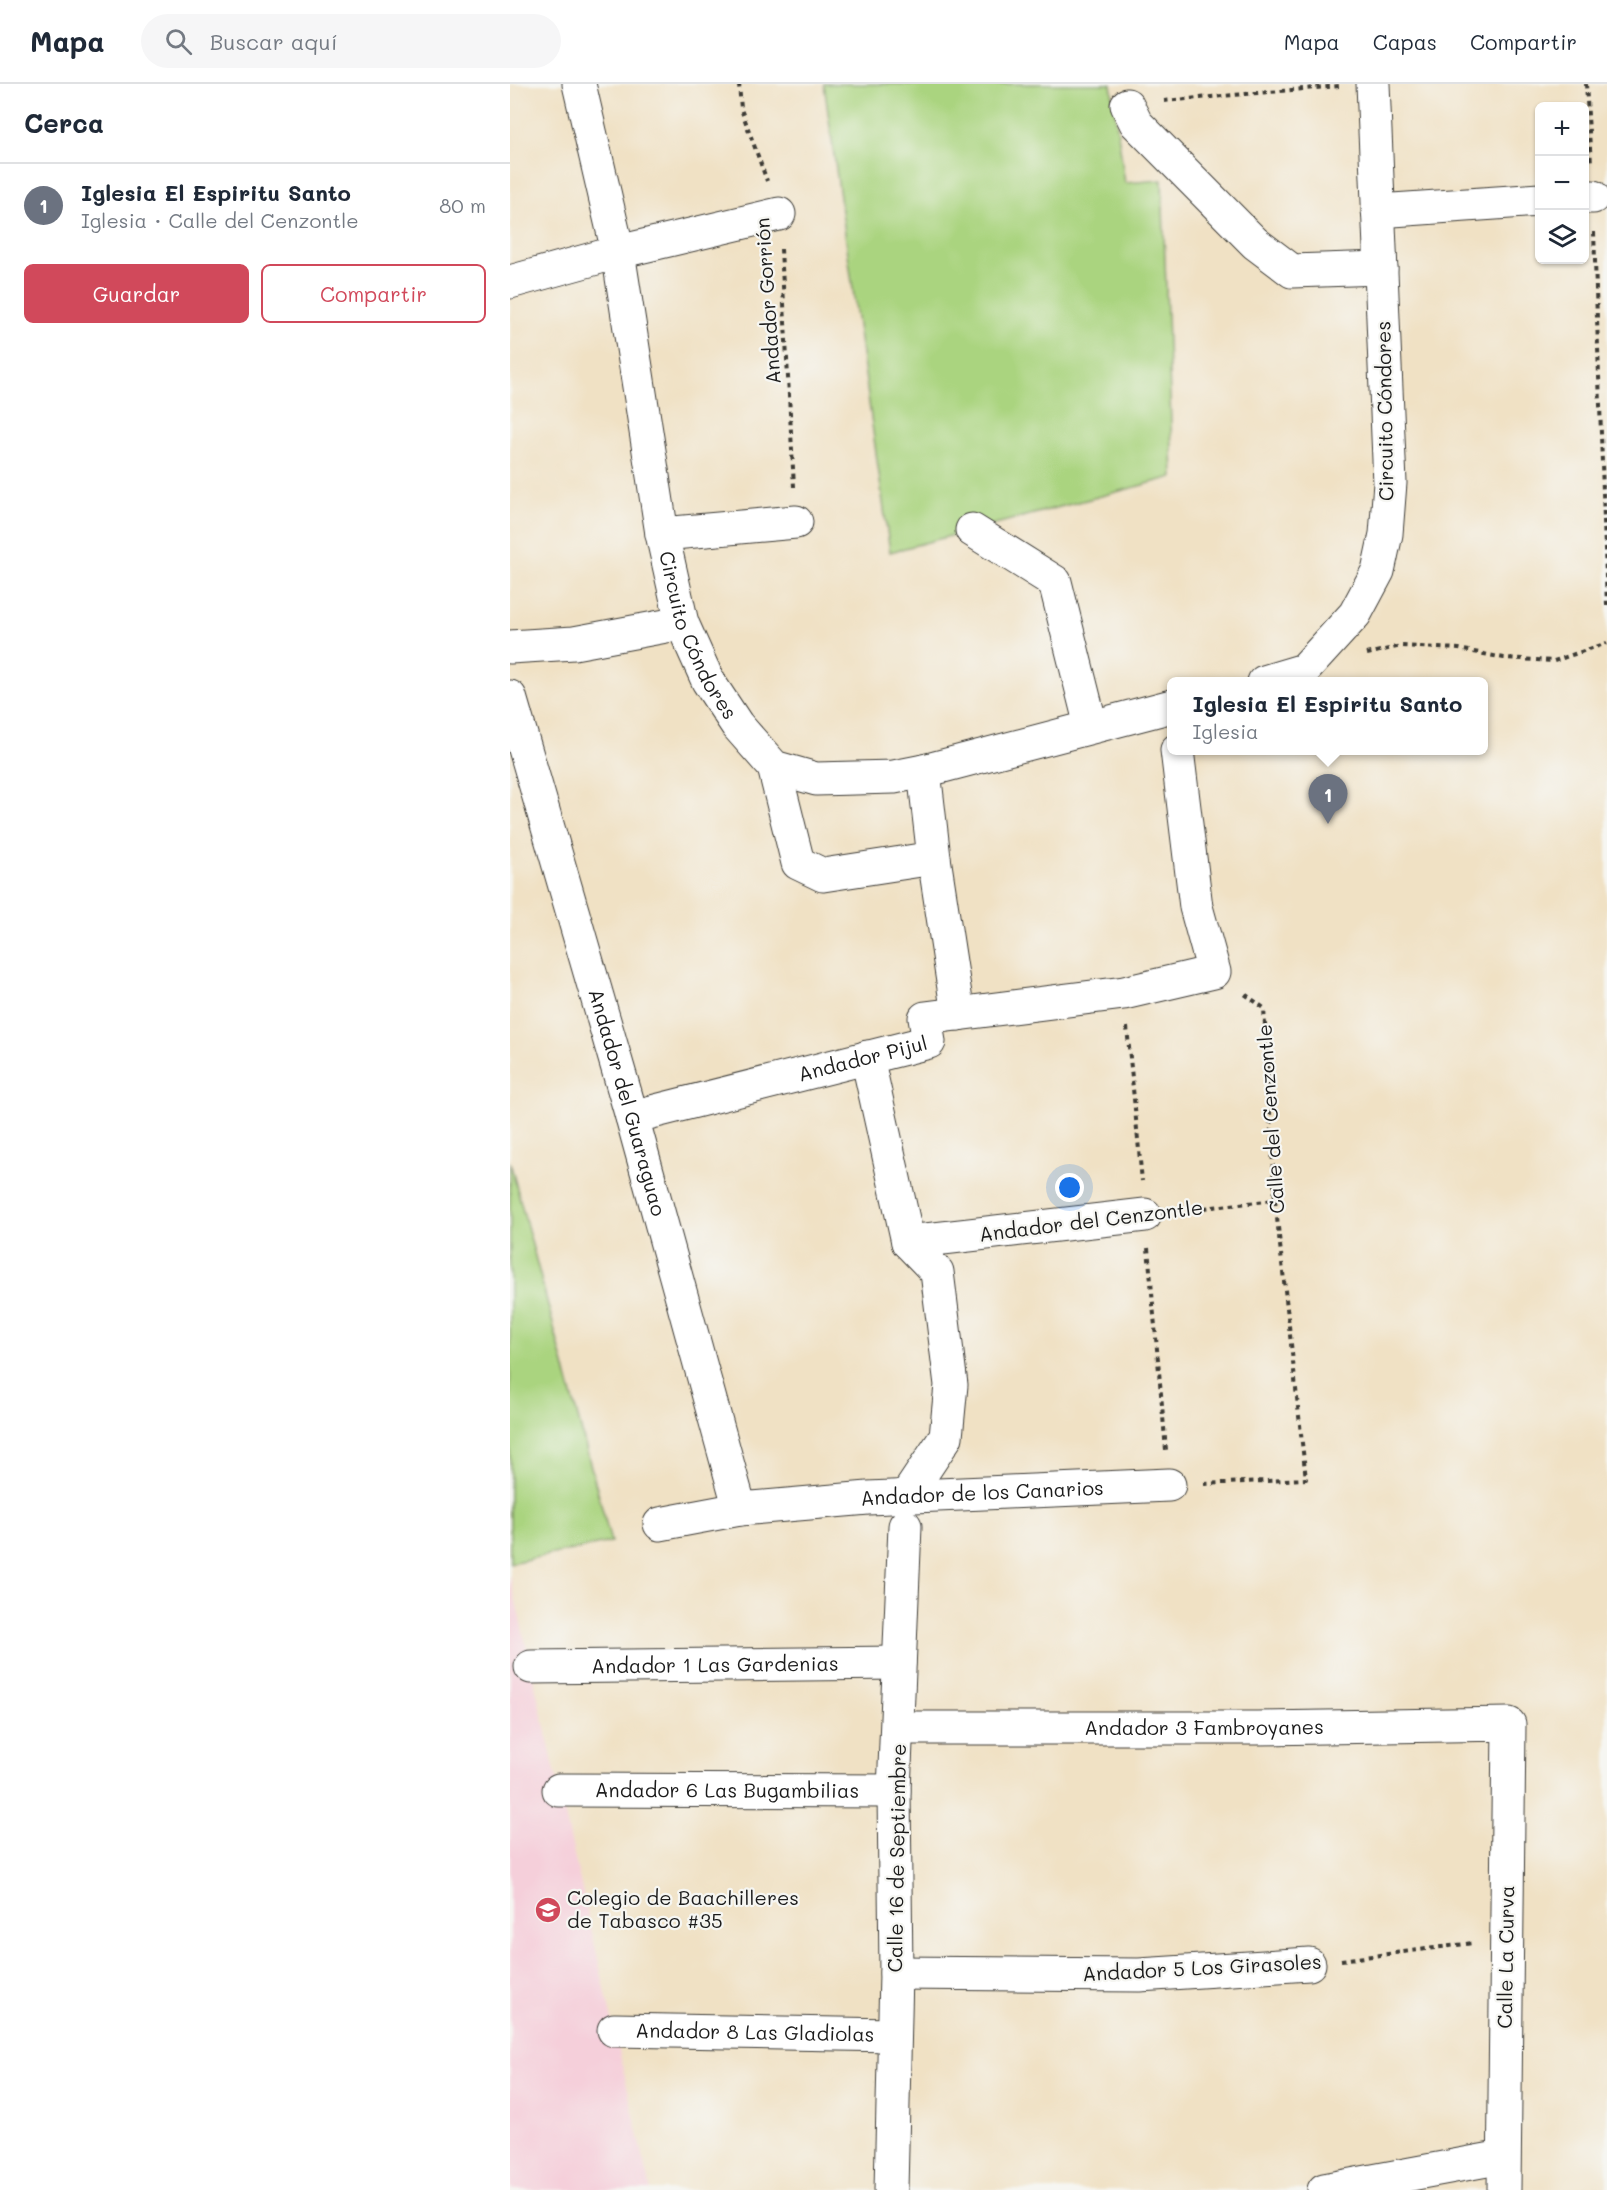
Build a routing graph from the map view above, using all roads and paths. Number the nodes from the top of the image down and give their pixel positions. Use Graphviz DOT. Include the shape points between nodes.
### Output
graph roads {
  1 [pos="579,84"];
  2 [pos="739,84"];
  3 [pos="1361,84"];
  4 [pos="1586,84"];
  5 [pos="1127,105"];
  6 [pos="1587,156"];
  7 [pos="1535,200"];
  8 [pos="1589,210"];
  9 [pos="1378,211"];
  10 [pos="779,214"];
  11 [pos="618,252"];
  12 [pos="1381,268"];
  13 [pos="510,282"];
  14 [pos="796,522"];
  15 [pos="972,530"];
  16 [pos="662,534"];
  17 [pos="1607,607"];
  18 [pos="682,623"];
  19 [pos="1607,643"];
  20 [pos="510,647"];
  21 [pos="1358,656"];
  22 [pos="1278,677"];
  23 [pos="510,697"];
  24 [pos="1167,713"];
  25 [pos="1091,726"];
  26 [pos="1178,755"];
  27 [pos="774,767"];
  28 [pos="924,771"];
  29 [pos="934,858"];
  30 [pos="1214,972"];
  31 [pos="958,1014"];
  32 [pos="867,1057"];
  33 [pos="632,1117"];
  34 [pos="1275,1200"];
  35 [pos="1145,1215"];
  36 [pos="908,1242"];
  37 [pos="1169,1485"];
  38 [pos="740,1509"];
  39 [pos="906,1512"];
  40 [pos="660,1524"];
  41 [pos="899,1663"];
  42 [pos="531,1666"];
  43 [pos="1509,1724"];
  44 [pos="898,1728"];
  45 [pos="559,1790"];
  46 [pos="894,1791"];
  47 [pos="1507,1938"];
  48 [pos="1309,1964"];
  49 [pos="896,1973"];
  50 [pos="615,2030"];
  51 [pos="894,2035"];
  52 [pos="1503,2157"];
  53 [pos="891,2190"];
  54 [pos="1324,2190"];
  55 [pos="1504,2190"];
  1 -- 11 [label="street, Circuito Cóndores"];
  2 -- 10 [label="path, Andador Gorrión" via="741,109"];
  3 -- 5 [label="path"];
  3 -- 9 [label="street, Circuito Cóndores"];
  4 -- 6 [label="path"];
  5 -- 12 [label="street" via="1136,123 1255,243 1292,271"];
  7 -- 9 [label="street"];
  8 -- 17 [label="path"];
  9 -- 12 [label="street, Circuito Cóndores"];
  10 -- 11 [label="street"];
  10 -- 14 [label="path, Andador Gorrión"];
  11 -- 13 [label="street"];
  11 -- 16 [label="street, Circuito Cóndores"];
  12 -- 22 [label="street, Circuito Cóndores" via="1390,483 1378,571 1355,614 1305,669"];
  14 -- 16 [label="street"];
  15 -- 25 [label="street" via="1054,582"];
  16 -- 18 [label="street, Circuito Cóndores"];
  18 -- 20 [label="street" via="574,643"];
  18 -- 27 [label="street, Circuito Cóndores" via="708,681 737,725"];
  19 -- 21 [label="path" via="1554,661 1401,646"];
  23 -- 33 [label="street, Andador del Guaraguao"];
  24 -- 25 [label="street"];
  25 -- 28 [label="street"];
  26 -- 30 [label="street" via="1196,907"];
  27 -- 28 [label="street" via="816,779 894,777"];
  27 -- 29 [label="street" via="798,863 823,875"];
  28 -- 29 [label="street"];
  29 -- 31 [label="street"];
  30 -- 31 [label="street, Andador Pijul" via="1124,993"];
  30 -- 34 [label="path, Calle del Cenzontle" via="1264,1008"];
  31 -- 32 [label="street, Andador Pijul" via="926,1018 929,1042"];
  32 -- 33 [label="street, Andador Pijul"];
  32 -- 36 [label="street"];
  33 -- 38 [label="street, Andador del Guaraguao"];
  34 -- 35 [label="path, Andador del Cenzontle"];
  34 -- 37 [label="path, Calle del Cenzontle" via="1306,1479"];
  35 -- 36 [label="street, Andador del Cenzontle"];
  36 -- 39 [label="street" via="937,1272 951,1385 946,1437"];
  37 -- 39 [label="street, Andador de los Canarios"];
  38 -- 39 [label="street, Andador de los Canarios" via="868,1498"];
  38 -- 40 [label="street, Andador de los Canarios"];
  39 -- 41 [label="street, Calle 16 de Septiembre"];
  41 -- 42 [label="street, Andador 1 Las Gardenias"];
  41 -- 44 [label="street, Calle 16 de Septiembre"];
  43 -- 44 [label="street, Andador 3 Fambroyanes"];
  43 -- 47 [label="street, Calle La Curva"];
  44 -- 46 [label="street, Calle 16 de Septiembre"];
  45 -- 46 [label="street, Andador 6 Las Bugambilias"];
  46 -- 49 [label="street, Calle 16 de Septiembre"];
  47 -- 48 [label="path, Andador 5 Los Girasoles"];
  47 -- 52 [label="street, Calle La Curva"];
  48 -- 49 [label="street, Andador 5 Los Girasoles" via="1139,1975"];
  49 -- 51 [label="street, Calle 16 de Septiembre"];
  50 -- 51 [label="street, Andador 8 Las Gladiolas"];
  51 -- 53 [label="street, Calle 16 de Septiembre"];
  52 -- 54 [label="street"];
  52 -- 55 [label="street, Calle La Curva"];
}
